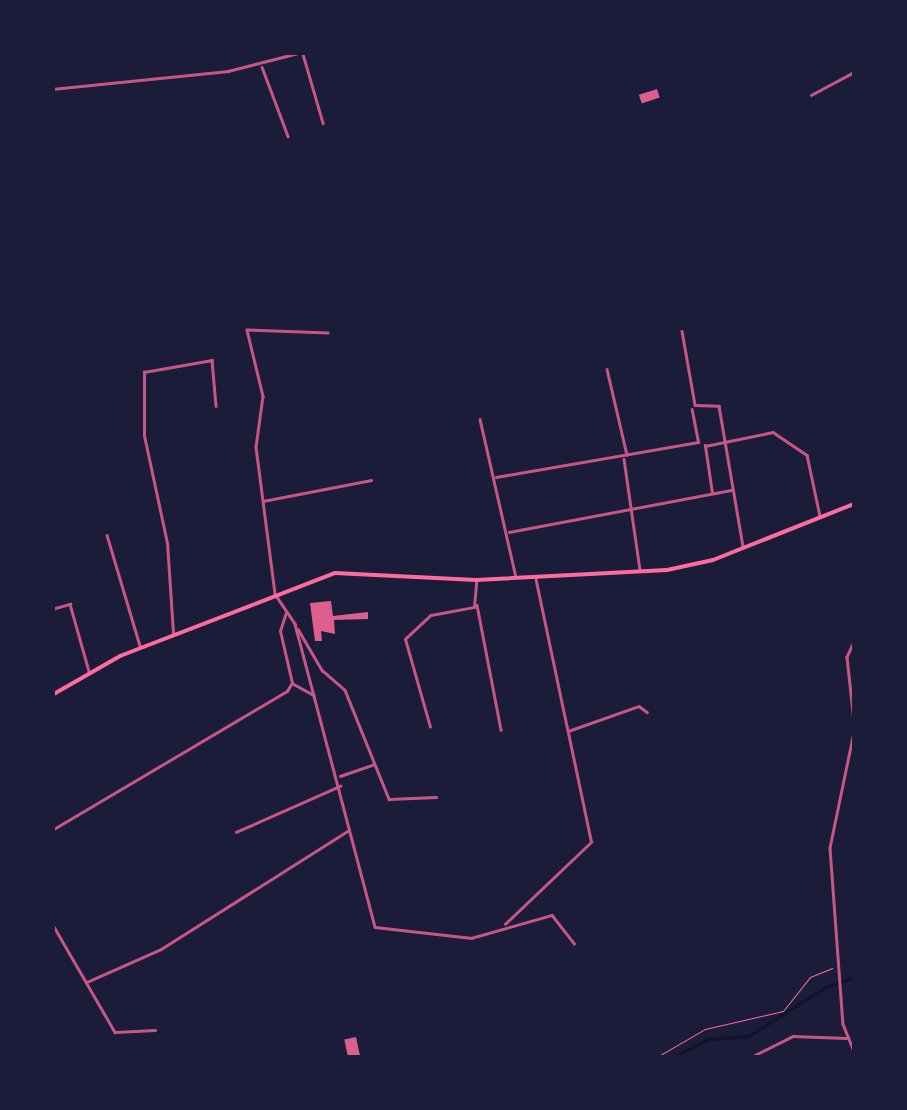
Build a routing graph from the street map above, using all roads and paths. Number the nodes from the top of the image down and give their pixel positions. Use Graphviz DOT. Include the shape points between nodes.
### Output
graph roads {
  1 [pos="302,52"];
  2 [pos="262,66"];
  3 [pos="854,72"];
  4 [pos="52,89"];
  5 [pos="811,95"];
  6 [pos="323,124"];
  7 [pos="288,136"];
  8 [pos="682,331"];
  9 [pos="328,332"];
  10 [pos="608,369"];
  11 [pos="216,406"];
  12 [pos="692,410"];
  13 [pos="480,419"];
  14 [pos="725,438"];
  15 [pos="626,457"];
  16 [pos="496,476"];
  17 [pos="371,480"];
  18 [pos="732,490"];
  19 [pos="712,494"];
  20 [pos="261,502"];
  21 [pos="854,504"];
  22 [pos="632,509"];
  23 [pos="820,518"];
  24 [pos="509,532"];
  25 [pos="107,535"];
  26 [pos="743,549"];
  27 [pos="640,572"];
  28 [pos="516,578"];
  29 [pos="536,578"];
  30 [pos="476,580"];
  31 [pos="275,594"];
  32 [pos="477,604"];
  33 [pos="52,609"];
  34 [pos="287,612"];
  35 [pos="294,624"];
  36 [pos="173,634"];
  37 [pos="854,642"];
  38 [pos="141,648"];
  39 [pos="89,672"];
  40 [pos="292,683"];
  41 [pos="52,694"];
  42 [pos="316,696"];
  43 [pos="647,712"];
  44 [pos="854,722"];
  45 [pos="430,727"];
  46 [pos="501,730"];
  47 [pos="568,732"];
  48 [pos="854,732"];
  49 [pos="374,764"];
  50 [pos="339,776"];
  51 [pos="848,780"];
  52 [pos="854,780"];
  53 [pos="341,786"];
  54 [pos="436,797"];
  55 [pos="350,829"];
  56 [pos="52,830"];
  57 [pos="236,832"];
  58 [pos="52,923"];
  59 [pos="504,924"];
  60 [pos="574,943"];
  61 [pos="840,968"];
  62 [pos="86,982"];
  63 [pos="156,1030"];
  64 [pos="847,1038"];
  65 [pos="854,1050"];
  66 [pos="655,1058"];
  67 [pos="749,1058"];
  1 -- 2 [label="street"];
  1 -- 6 [label="street"];
  2 -- 4 [label="street"];
  2 -- 7 [label="street"];
  3 -- 5 [label="street"];
  8 -- 14 [label="street" via="695,406 719,406"];
  9 -- 20 [label="street" via="247,330 263,396 256,443"];
  10 -- 15 [label="street"];
  11 -- 36 [label="street" via="212,360 144,372 144,436 167,543"];
  12 -- 15 [label="street" via="698,442"];
  13 -- 16 [label="street"];
  14 -- 18 [label="street"];
  14 -- 19 [label="street" via="705,446"];
  14 -- 23 [label="street" via="772,432 806,453"];
  15 -- 16 [label="street"];
  15 -- 22 [label="street"];
  16 -- 24 [label="street"];
  17 -- 20 [label="street"];
  18 -- 19 [label="street"];
  18 -- 26 [label="street"];
  19 -- 22 [label="street"];
  20 -- 31 [label="street"];
  21 -- 23 [label="main road"];
  22 -- 24 [label="street"];
  22 -- 27 [label="street"];
  23 -- 26 [label="main road"];
  24 -- 28 [label="street"];
  25 -- 38 [label="street"];
  26 -- 27 [label="main road"];
  27 -- 29 [label="main road"];
  28 -- 29 [label="main road"];
  28 -- 30 [label="main road"];
  29 -- 47 [label="street"];
  30 -- 31 [label="main road" via="353,571"];
  30 -- 32 [label="street"];
  31 -- 34 [label="street"];
  31 -- 36 [label="main road"];
  32 -- 45 [label="street" via="431,615 406,638"];
  32 -- 46 [label="street"];
  33 -- 39 [label="street" via="70,604"];
  34 -- 35 [label="street"];
  34 -- 40 [label="street" via="280,631"];
  35 -- 42 [label="street"];
  35 -- 49 [label="street" via="322,670 344,690"];
  36 -- 38 [label="main road"];
  37 -- 44 [label="street" via="848,657"];
  38 -- 39 [label="main road"];
  39 -- 41 [label="main road"];
  40 -- 42 [label="street"];
  40 -- 56 [label="street" via="274,701"];
  42 -- 50 [label="street"];
  43 -- 47 [label="street" via="639,706"];
  47 -- 59 [label="street" via="591,842"];
  48 -- 51 [label="street"];
  49 -- 50 [label="street"];
  49 -- 54 [label="street" via="391,801"];
  50 -- 53 [label="street"];
  51 -- 52 [label="street"];
  51 -- 61 [label="street" via="830,848"];
  53 -- 55 [label="street"];
  53 -- 57 [label="street"];
  55 -- 59 [label="street" via="375,927 460,939"];
  55 -- 62 [label="street" via="162,949"];
  58 -- 62 [label="street"];
  59 -- 60 [label="street" via="556,916"];
  61 -- 64 [label="street"];
  61 -- 66 [label="path" via="810,977 782,1011 705,1030"];
  62 -- 63 [label="street" via="116,1032"];
  64 -- 65 [label="street"];
  64 -- 67 [label="street" via="793,1036"];
}
